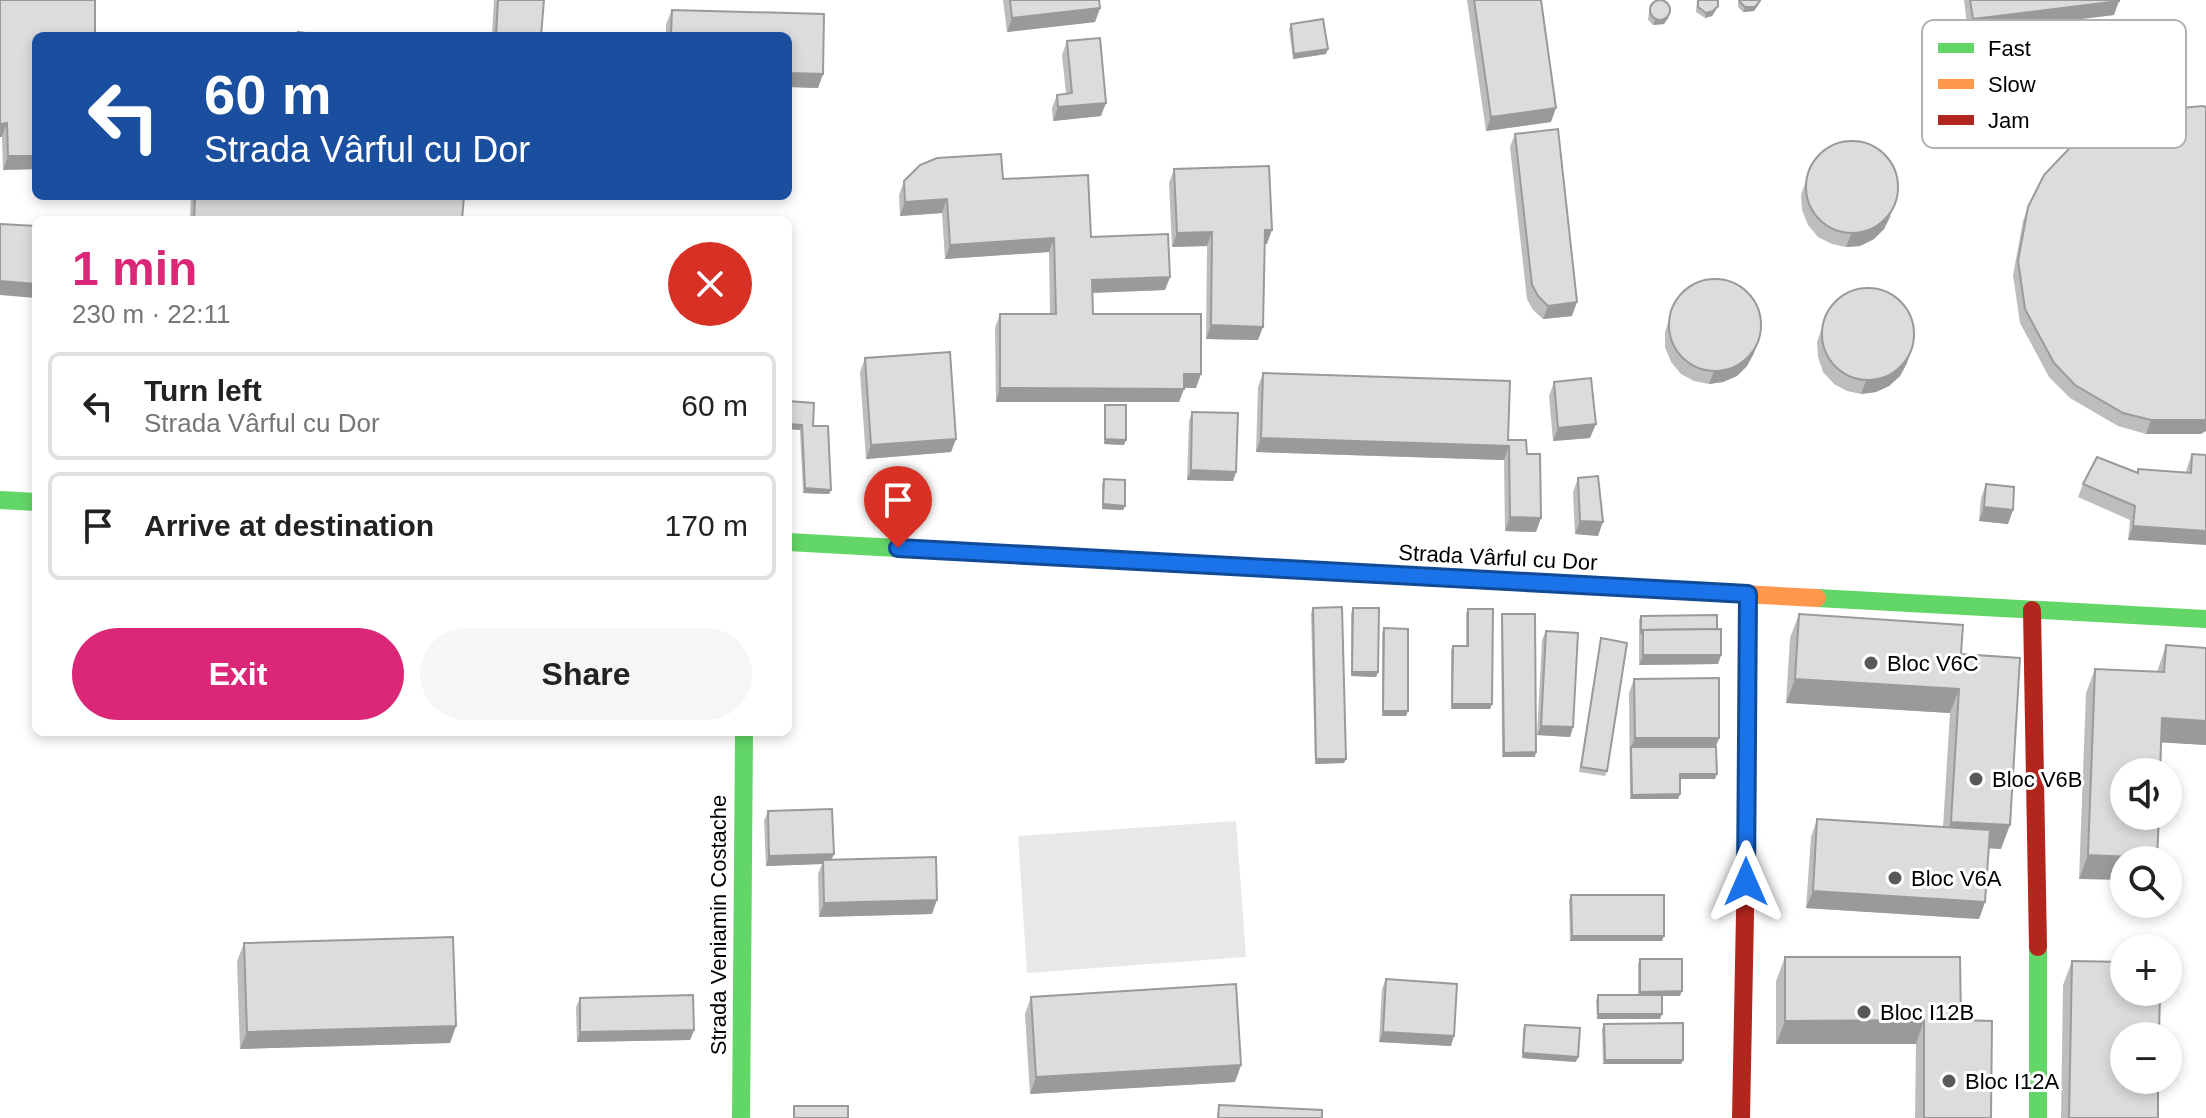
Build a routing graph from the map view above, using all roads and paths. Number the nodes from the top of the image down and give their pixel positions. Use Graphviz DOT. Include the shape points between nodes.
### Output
graph roads {
  1 [pos="0,500"];
  2 [pos="32,502"];
  3 [pos="792,542"];
  4 [pos="1748,594"];
  5 [pos="2032,610"];
  6 [pos="2206,619"];
  7 [pos="744,736"];
  8 [pos="741,1118"];
  9 [pos="1741,1118"];
  10 [pos="2038,1118"];
  1 -- 2 [label="street"];
  3 -- 4 [label="street, Strada Vârful cu Dor"];
  4 -- 5 [label="street, Strada Vârful cu Dor"];
  4 -- 9 [label="street"];
  5 -- 6 [label="street, Strada Vârful cu Dor"];
  5 -- 10 [label="street"];
  7 -- 8 [label="street, Strada Veniamin Costache"];
}
